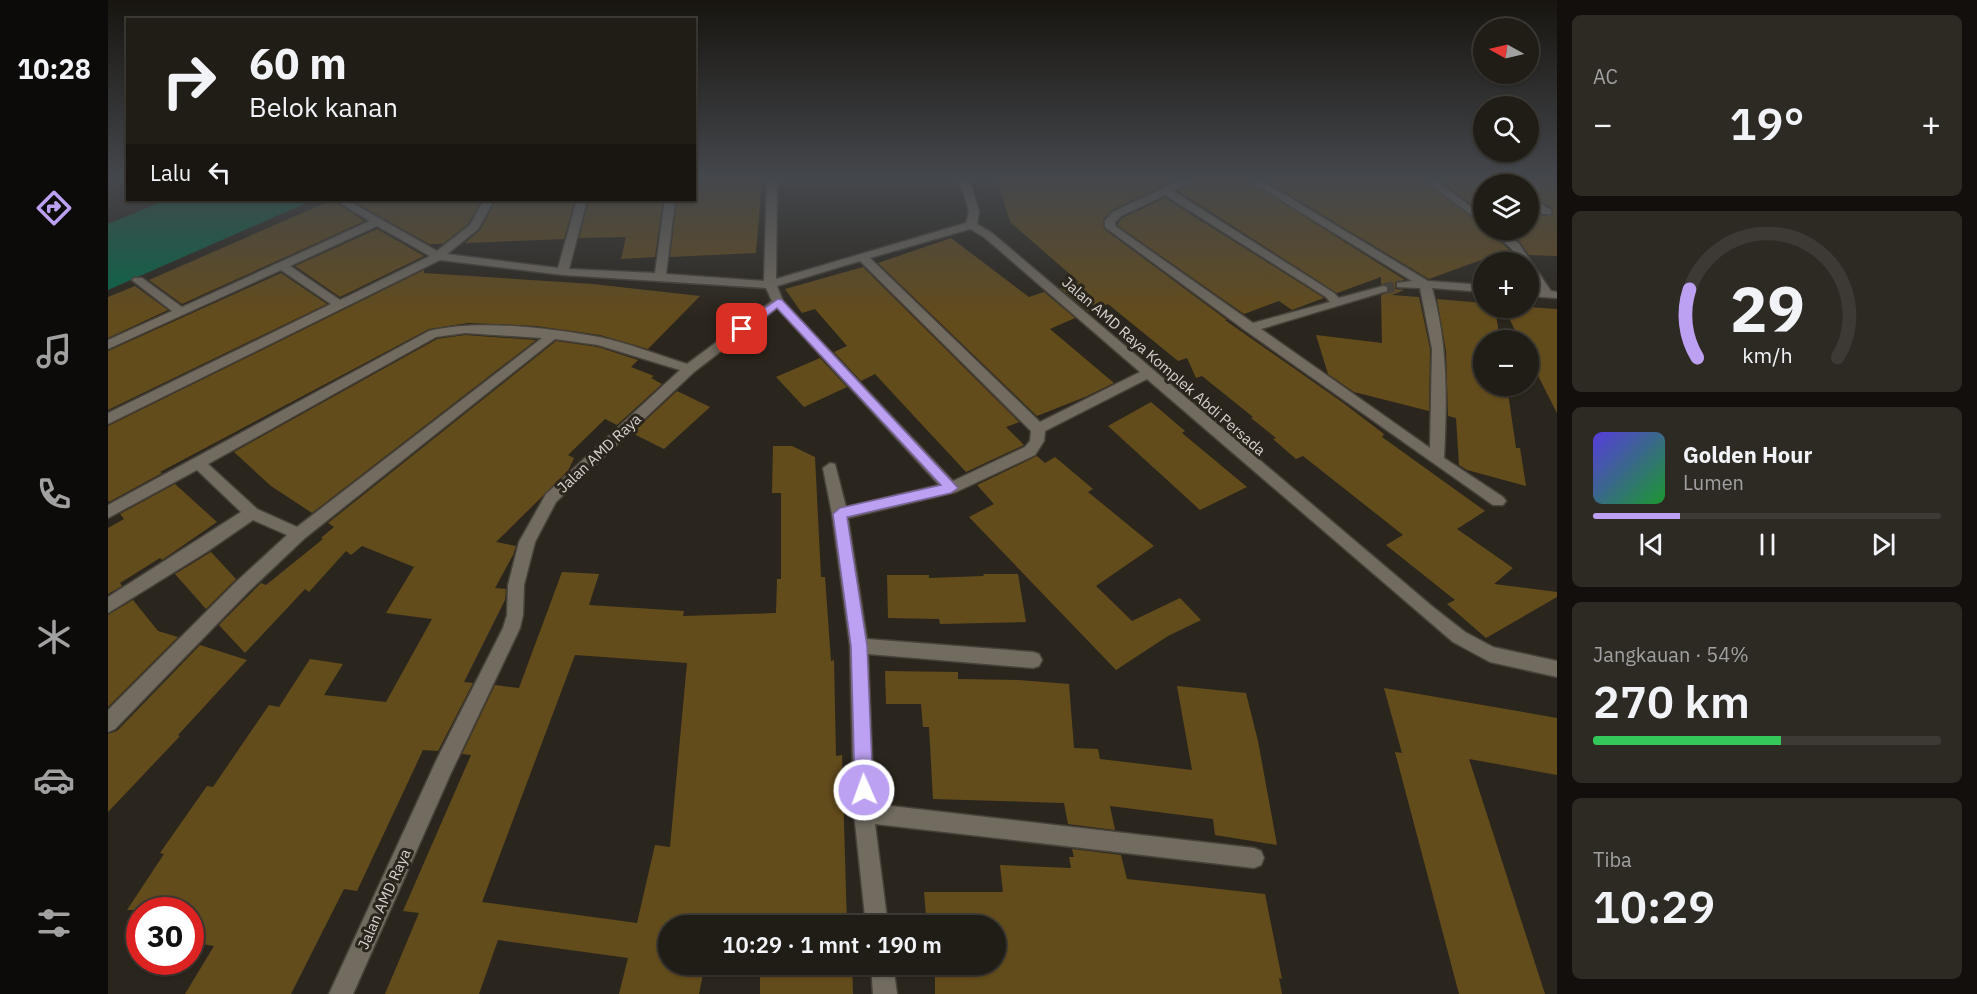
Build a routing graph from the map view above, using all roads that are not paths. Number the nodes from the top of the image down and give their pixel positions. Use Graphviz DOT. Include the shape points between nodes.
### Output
graph roads {
  1 [pos="370,225"];
  2 [pos="383,225"];
  3 [pos="474,225"];
  4 [pos="575,225"];
  5 [pos="667,225"];
  6 [pos="771,225"];
  7 [pos="970,225"];
  8 [pos="971,225"];
  9 [pos="1110,225"];
  10 [pos="1222,225"];
  11 [pos="1328,225"];
  12 [pos="1508,240"];
  13 [pos="1519,252"];
  14 [pos="438,256"];
  15 [pos="861,256"];
  16 [pos="283,266"];
  17 [pos="563,272"];
  18 [pos="660,277"];
  19 [pos="1539,278"];
  20 [pos="138,280"];
  21 [pos="770,284"];
  22 [pos="1425,284"];
  23 [pos="1401,285"];
  24 [pos="1473,288"];
  25 [pos="1383,289"];
  26 [pos="1552,294"];
  27 [pos="778,302"];
  28 [pos="1336,302"];
  29 [pos="338,304"];
  30 [pos="180,312"];
  31 [pos="1250,328"];
  32 [pos="553,335"];
  33 [pos="108,345"];
  34 [pos="689,369"];
  35 [pos="1147,374"];
  36 [pos="108,419"];
  37 [pos="1038,429"];
  38 [pos="1437,460"];
  39 [pos="197,462"];
  40 [pos="830,468"];
  41 [pos="951,488"];
  42 [pos="1498,501"];
  43 [pos="108,512"];
  44 [pos="252,513"];
  45 [pos="840,514"];
  46 [pos="299,534"];
  47 [pos="108,606"];
  48 [pos="859,646"];
  49 [pos="1033,660"];
  50 [pos="1557,669"];
  51 [pos="108,723"];
  52 [pos="864,813"];
  53 [pos="1254,858"];
  54 [pos="876,915"];
  55 [pos="883,975"];
  56 [pos="341,994"];
  57 [pos="885,994"];
  1 -- 16 [label="street"];
  2 -- 14 [label="street"];
  3 -- 14 [label="street"];
  4 -- 17 [label="street"];
  5 -- 18 [label="street"];
  6 -- 21 [label="street"];
  7 -- 15 [label="street"];
  8 -- 35 [label="street, Jalan AMD Raya Komplek Abdi Persada" via="988,235"];
  9 -- 31 [label="street"];
  10 -- 28 [label="street"];
  11 -- 22 [label="street"];
  12 -- 13 [label="street"];
  14 -- 17 [label="street"];
  14 -- 29 [label="street"];
  15 -- 21 [label="street"];
  15 -- 37 [label="street"];
  16 -- 29 [label="street"];
  16 -- 30 [label="street"];
  17 -- 18 [label="street"];
  18 -- 21 [label="street"];
  19 -- 26 [label="street"];
  20 -- 30 [label="street"];
  21 -- 27 [label="street"];
  22 -- 23 [label="street"];
  22 -- 24 [label="street"];
  22 -- 38 [label="street" via="1437,331 1440,370"];
  25 -- 28 [label="street"];
  27 -- 34 [label="street, Jalan AMD Raya"];
  27 -- 41 [label="street"];
  28 -- 31 [label="street"];
  29 -- 36 [label="street"];
  30 -- 33 [label="street"];
  31 -- 38 [label="street"];
  32 -- 34 [label="street" via="599,341"];
  32 -- 39 [label="street" via="465,329 433,334"];
  32 -- 46 [label="street"];
  34 -- 56 [label="street, Jalan AMD Raya" via="551,498 536,523 526,542 511,628"];
  35 -- 37 [label="street"];
  35 -- 50 [label="street, Jalan AMD Raya Komplek Abdi Persada" via="1459,637 1490,654"];
  37 -- 41 [label="street" via="1036,446 1030,451"];
  38 -- 42 [label="street"];
  39 -- 43 [label="street"];
  39 -- 44 [label="street"];
  40 -- 45 [label="street"];
  41 -- 45 [label="street"];
  44 -- 46 [label="street"];
  44 -- 47 [label="street"];
  45 -- 48 [label="street"];
  46 -- 51 [label="street" via="242,586"];
  48 -- 49 [label="street"];
  48 -- 52 [label="street"];
  52 -- 53 [label="street"];
  52 -- 54 [label="street"];
  55 -- 57 [label="street"];
}
